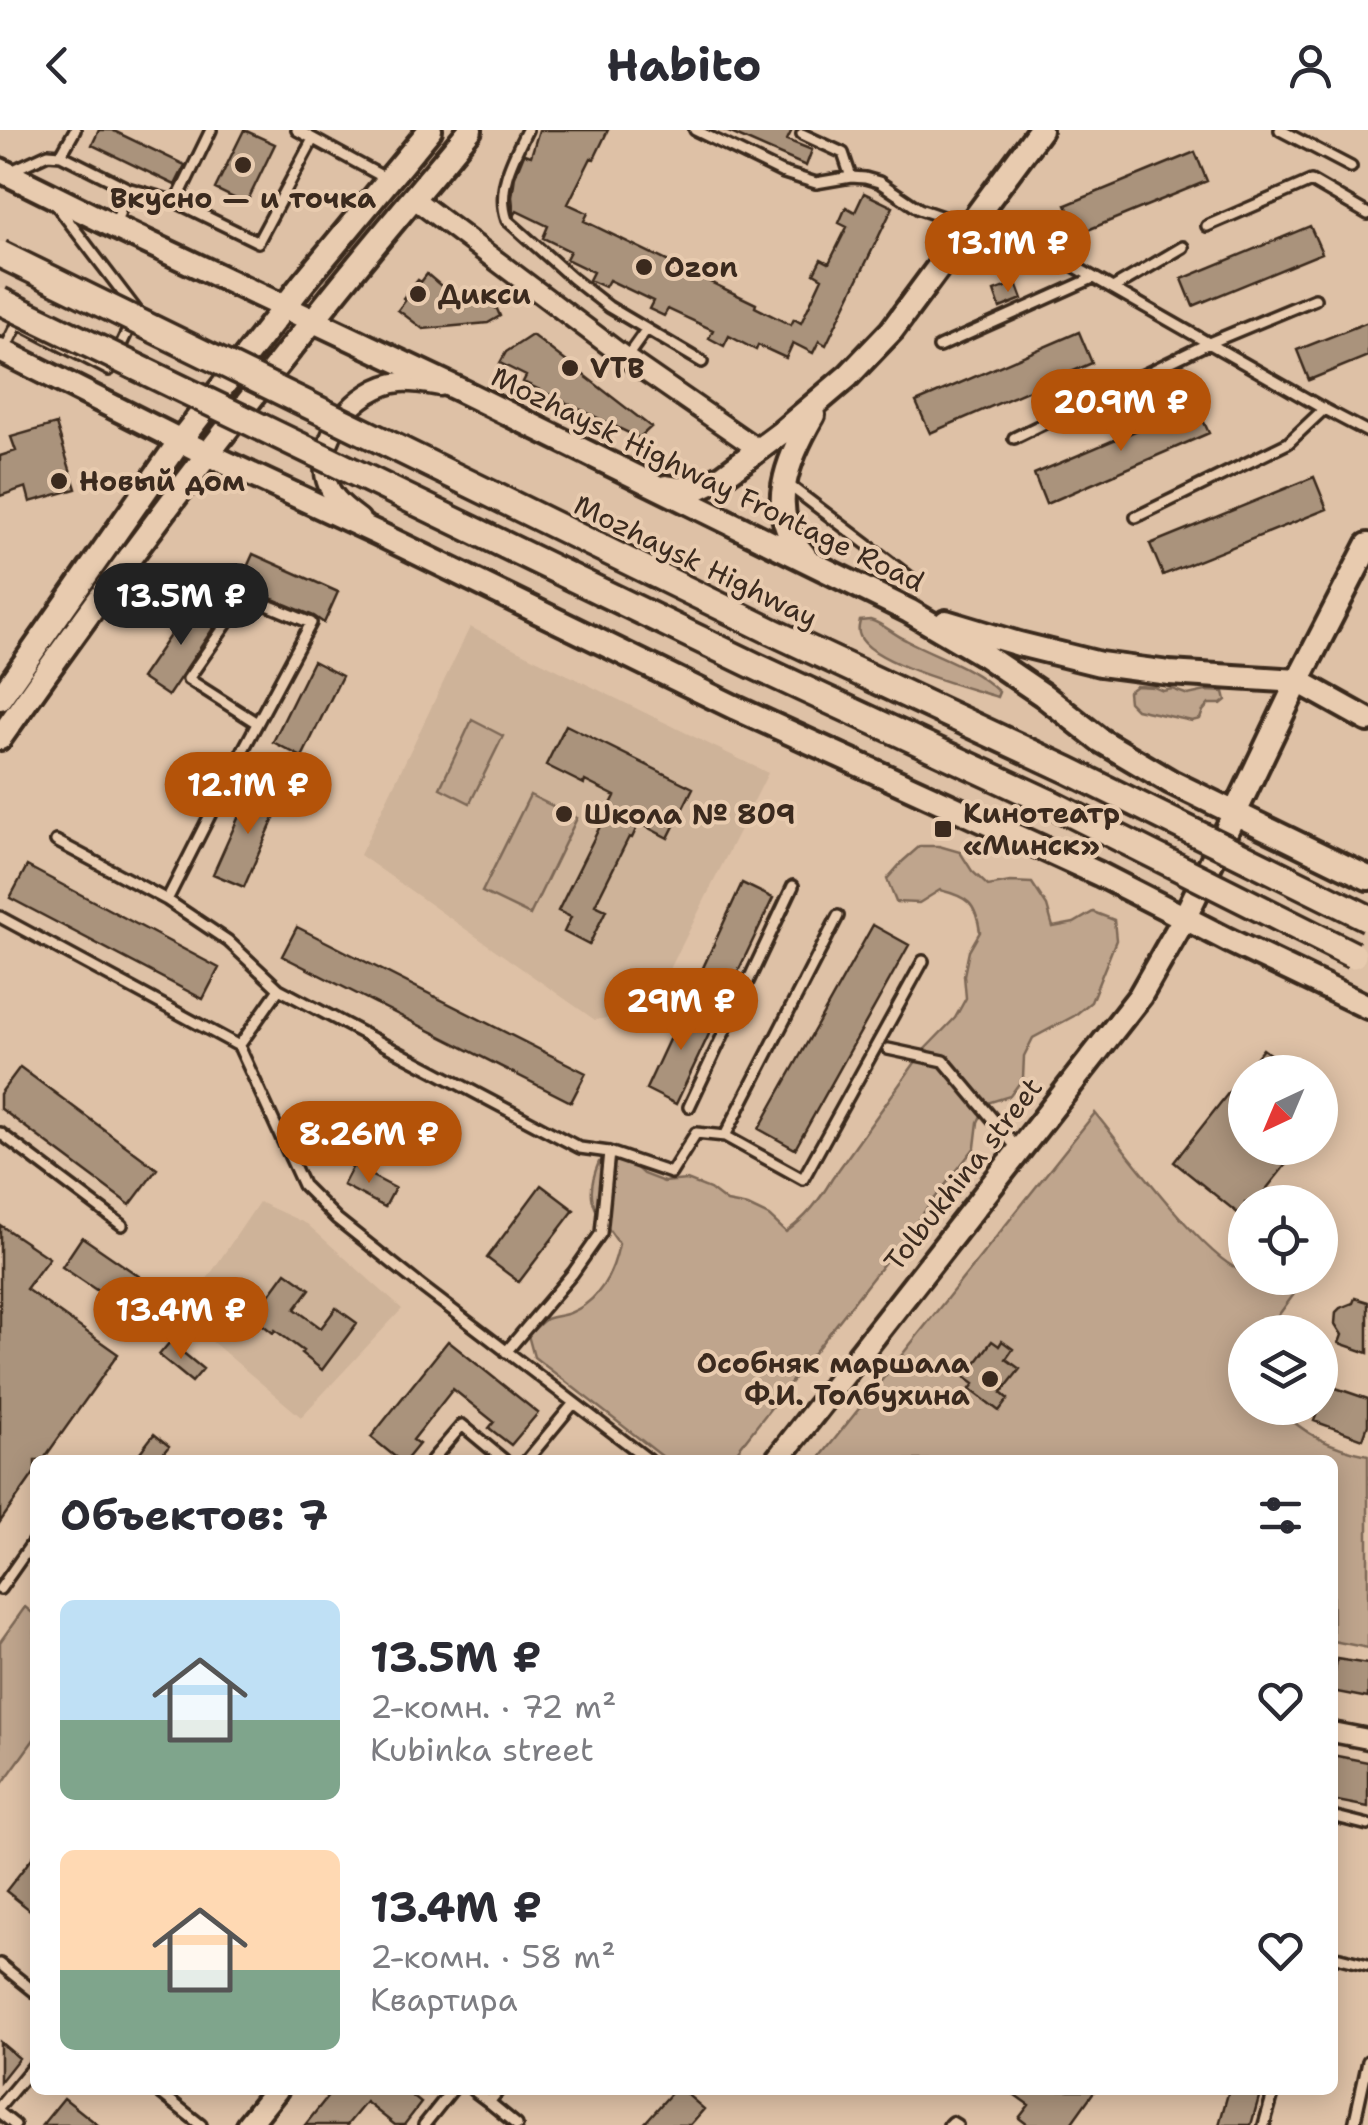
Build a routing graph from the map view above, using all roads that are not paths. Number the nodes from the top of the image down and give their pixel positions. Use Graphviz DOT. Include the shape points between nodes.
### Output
graph roads {
  1 [pos="75,130"];
  2 [pos="211,130"];
  3 [pos="297,130"];
  4 [pos="430,130"];
  5 [pos="470,130"];
  6 [pos="527,130"];
  7 [pos="695,130"];
  8 [pos="1040,130"];
  9 [pos="1280,130"];
  10 [pos="707,132"];
  11 [pos="802,134"];
  12 [pos="313,139"];
  13 [pos="61,155"];
  14 [pos="1352,167"];
  15 [pos="3,171"];
  16 [pos="851,177"];
  17 [pos="389,180"];
  18 [pos="127,188"];
  19 [pos="46,192"];
  20 [pos="414,198"];
  21 [pos="176,202"];
  22 [pos="1368,214"];
  23 [pos="973,219"];
  24 [pos="1207,226"];
  25 [pos="115,227"];
  26 [pos="1183,247"];
  27 [pos="0,254"];
  28 [pos="1093,278"];
  29 [pos="1113,288"];
  30 [pos="1315,299"];
  31 [pos="0,302"];
  32 [pos="286,306"];
  33 [pos="314,319"];
  34 [pos="646,330"];
  35 [pos="1209,344"];
  36 [pos="939,347"];
  37 [pos="2,351"];
  38 [pos="626,358"];
  39 [pos="702,362"];
  40 [pos="460,390"];
  41 [pos="822,399"];
  42 [pos="1324,410"];
  43 [pos="1368,432"];
  44 [pos="1014,438"];
  45 [pos="180,441"];
  46 [pos="759,450"];
  47 [pos="207,454"];
  48 [pos="785,482"];
  49 [pos="652,484"];
  50 [pos="1136,516"];
  51 [pos="377,533"];
  52 [pos="1368,545"];
  53 [pos="811,562"];
  54 [pos="911,578"];
  55 [pos="909,611"];
  56 [pos="1298,681"];
  57 [pos="0,698"];
  58 [pos="1368,720"];
  59 [pos="258,722"];
  60 [pos="0,738"];
  61 [pos="1236,814"];
  62 [pos="56,840"];
  63 [pos="1368,878"];
  64 [pos="792,886"];
  65 [pos="167,900"];
  66 [pos="838,916"];
  67 [pos="0,917"];
  68 [pos="1185,917"];
  69 [pos="1368,918"];
  70 [pos="1353,955"];
  71 [pos="924,962"];
  72 [pos="279,989"];
  73 [pos="1368,1008"];
  74 [pos="239,1046"];
  75 [pos="888,1049"];
  76 [pos="689,1106"];
  77 [pos="0,1133"];
  78 [pos="726,1136"];
  79 [pos="1018,1150"];
  80 [pos="609,1152"];
  81 [pos="122,1224"];
  82 [pos="506,1352"];
  83 [pos="574,1403"];
  84 [pos="436,1455"];
  85 [pos="498,1455"];
  86 [pos="532,1455"];
  87 [pos="643,1455"];
  88 [pos="785,1455"];
  89 [pos="30,1546"];
  90 [pos="0,1589"];
  91 [pos="1338,1733"];
  92 [pos="1368,1739"];
  93 [pos="1338,1817"];
  94 [pos="1368,1824"];
  95 [pos="1338,1958"];
  96 [pos="0,1964"];
  97 [pos="1368,1965"];
  98 [pos="30,1988"];
  99 [pos="1368,2061"];
  100 [pos="30,2071"];
  101 [pos="163,2095"];
  102 [pos="272,2095"];
  103 [pos="448,2095"];
  104 [pos="480,2095"];
  105 [pos="495,2095"];
  106 [pos="1273,2095"];
  107 [pos="489,2102"];
  108 [pos="0,2110"];
  109 [pos="14,2125"];
  110 [pos="200,2125"];
  111 [pos="248,2125"];
  112 [pos="424,2125"];
  113 [pos="517,2125"];
  114 [pos="1264,2125"];
  115 [pos="1354,2125"];
  1 -- 13 [label="lane"];
  2 -- 21 [label="lane"];
  3 -- 12 [label="lane"];
  4 -- 17 [label="main road"];
  5 -- 20 [label="main road"];
  6 -- 34 [label="lane" via="502,192 506,220"];
  7 -- 10 [label="lane"];
  8 -- 23 [label="main road"];
  9 -- 14 [label="lane"];
  10 -- 16 [label="lane" via="780,172 816,182"];
  11 -- 16 [label="lane" via="843,153"];
  12 -- 17 [label="lane"];
  12 -- 21 [label="lane" via="258,242"];
  13 -- 15 [label="lane"];
  13 -- 18 [label="lane"];
  15 -- 19 [label="main road, Mozhaysk Highway Frontage Road"];
  16 -- 23 [label="lane" via="879,182 919,208"];
  17 -- 32 [label="main road"];
  18 -- 21 [label="lane"];
  18 -- 25 [label="lane"];
  19 -- 25 [label="main road, Mozhaysk Highway Frontage Road"];
  19 -- 37 [label="lane" via="136,311 110,370 18,323"];
  20 -- 33 [label="main road"];
  20 -- 38 [label="street"];
  22 -- 24 [label="lane" via="1311,181"];
  23 -- 28 [label="lane"];
  23 -- 41 [label="main road" via="892,330"];
  25 -- 32 [label="main road, Mozhaysk Highway Frontage Road"];
  26 -- 29 [label="lane"];
  27 -- 69 [label="main road, Mozhaysk Highway, bridge"];
  28 -- 29 [label="lane"];
  28 -- 36 [label="lane"];
  29 -- 35 [label="lane"];
  30 -- 35 [label="lane"];
  31 -- 70 [label="main road, bridge" via="1048,802"];
  32 -- 33 [label="main road, Mozhaysk Highway Frontage Road"];
  32 -- 45 [label="main road"];
  33 -- 40 [label="main road, Mozhaysk Highway Frontage Road"];
  33 -- 47 [label="main road"];
  34 -- 38 [label="lane"];
  34 -- 39 [label="lane"];
  35 -- 42 [label="lane"];
  35 -- 44 [label="lane"];
  37 -- 45 [label="main road"];
  38 -- 46 [label="street"];
  40 -- 49 [label="main road, Mozhaysk Highway Frontage Road"];
  40 -- 51 [label="street" via="398,382 347,410 330,436 328,486"];
  41 -- 46 [label="main road"];
  41 -- 48 [label="main road" via="796,444"];
  42 -- 43 [label="lane"];
  42 -- 50 [label="lane" via="1288,443"];
  45 -- 47 [label="main road"];
  45 -- 57 [label="main road"];
  46 -- 49 [label="main road" via="700,488"];
  47 -- 51 [label="main road"];
  47 -- 60 [label="main road"];
  48 -- 53 [label="main road" via="788,535"];
  48 -- 54 [label="lane"];
  49 -- 53 [label="main road, Mozhaysk Highway Frontage Road"];
  51 -- 68 [label="main road"];
  52 -- 56 [label="main road, Tolbukhina street"];
  53 -- 55 [label="main road, Mozhaysk Highway Frontage Road"];
  55 -- 56 [label="main road" via="1100,664"];
  55 -- 61 [label="main road, Mozhaysk Highway Frontage Road" via="984,655 1100,740"];
  56 -- 58 [label="main road"];
  56 -- 61 [label="main road, Tolbukhina street"];
  59 -- 59 [label="lane" via="311,623 246,596 188,679"];
  59 -- 65 [label="lane"];
  61 -- 63 [label="main road, Mozhaysk Highway Frontage Road"];
  61 -- 68 [label="main road, Tolbukhina street"];
  62 -- 65 [label="lane"];
  64 -- 76 [label="lane"];
  65 -- 72 [label="lane" via="228,942"];
  66 -- 78 [label="lane"];
  67 -- 74 [label="lane"];
  68 -- 73 [label="main road"];
  68 -- 79 [label="main road, Tolbukhina street" via="1140,996"];
  71 -- 78 [label="lane" via="802,1178"];
  72 -- 74 [label="lane"];
  72 -- 80 [label="lane" via="580,1148"];
  74 -- 82 [label="lane" via="303,1185"];
  75 -- 79 [label="lane" via="944,1061"];
  77 -- 81 [label="lane"];
  78 -- 80 [label="lane" via="696,1134 671,1174"];
  79 -- 88 [label="main road, Tolbukhina street"];
  80 -- 82 [label="lane" via="601,1233"];
  82 -- 83 [label="lane"];
  83 -- 86 [label="lane"];
  83 -- 87 [label="lane"];
  84 -- 85 [label="lane" via="462,1425"];
  89 -- 90 [label="lane"];
  91 -- 92 [label="street"];
  93 -- 94 [label="lane"];
  95 -- 97 [label="lane"];
  96 -- 98 [label="lane"];
  99 -- 115 [label="lane"];
  100 -- 108 [label="lane"];
  101 -- 110 [label="lane"];
  102 -- 111 [label="main road"];
  103 -- 112 [label="lane"];
  104 -- 107 [label="lane"];
  105 -- 107 [label="lane"];
  106 -- 114 [label="lane"];
  107 -- 113 [label="lane"];
  108 -- 109 [label="lane"];
}
